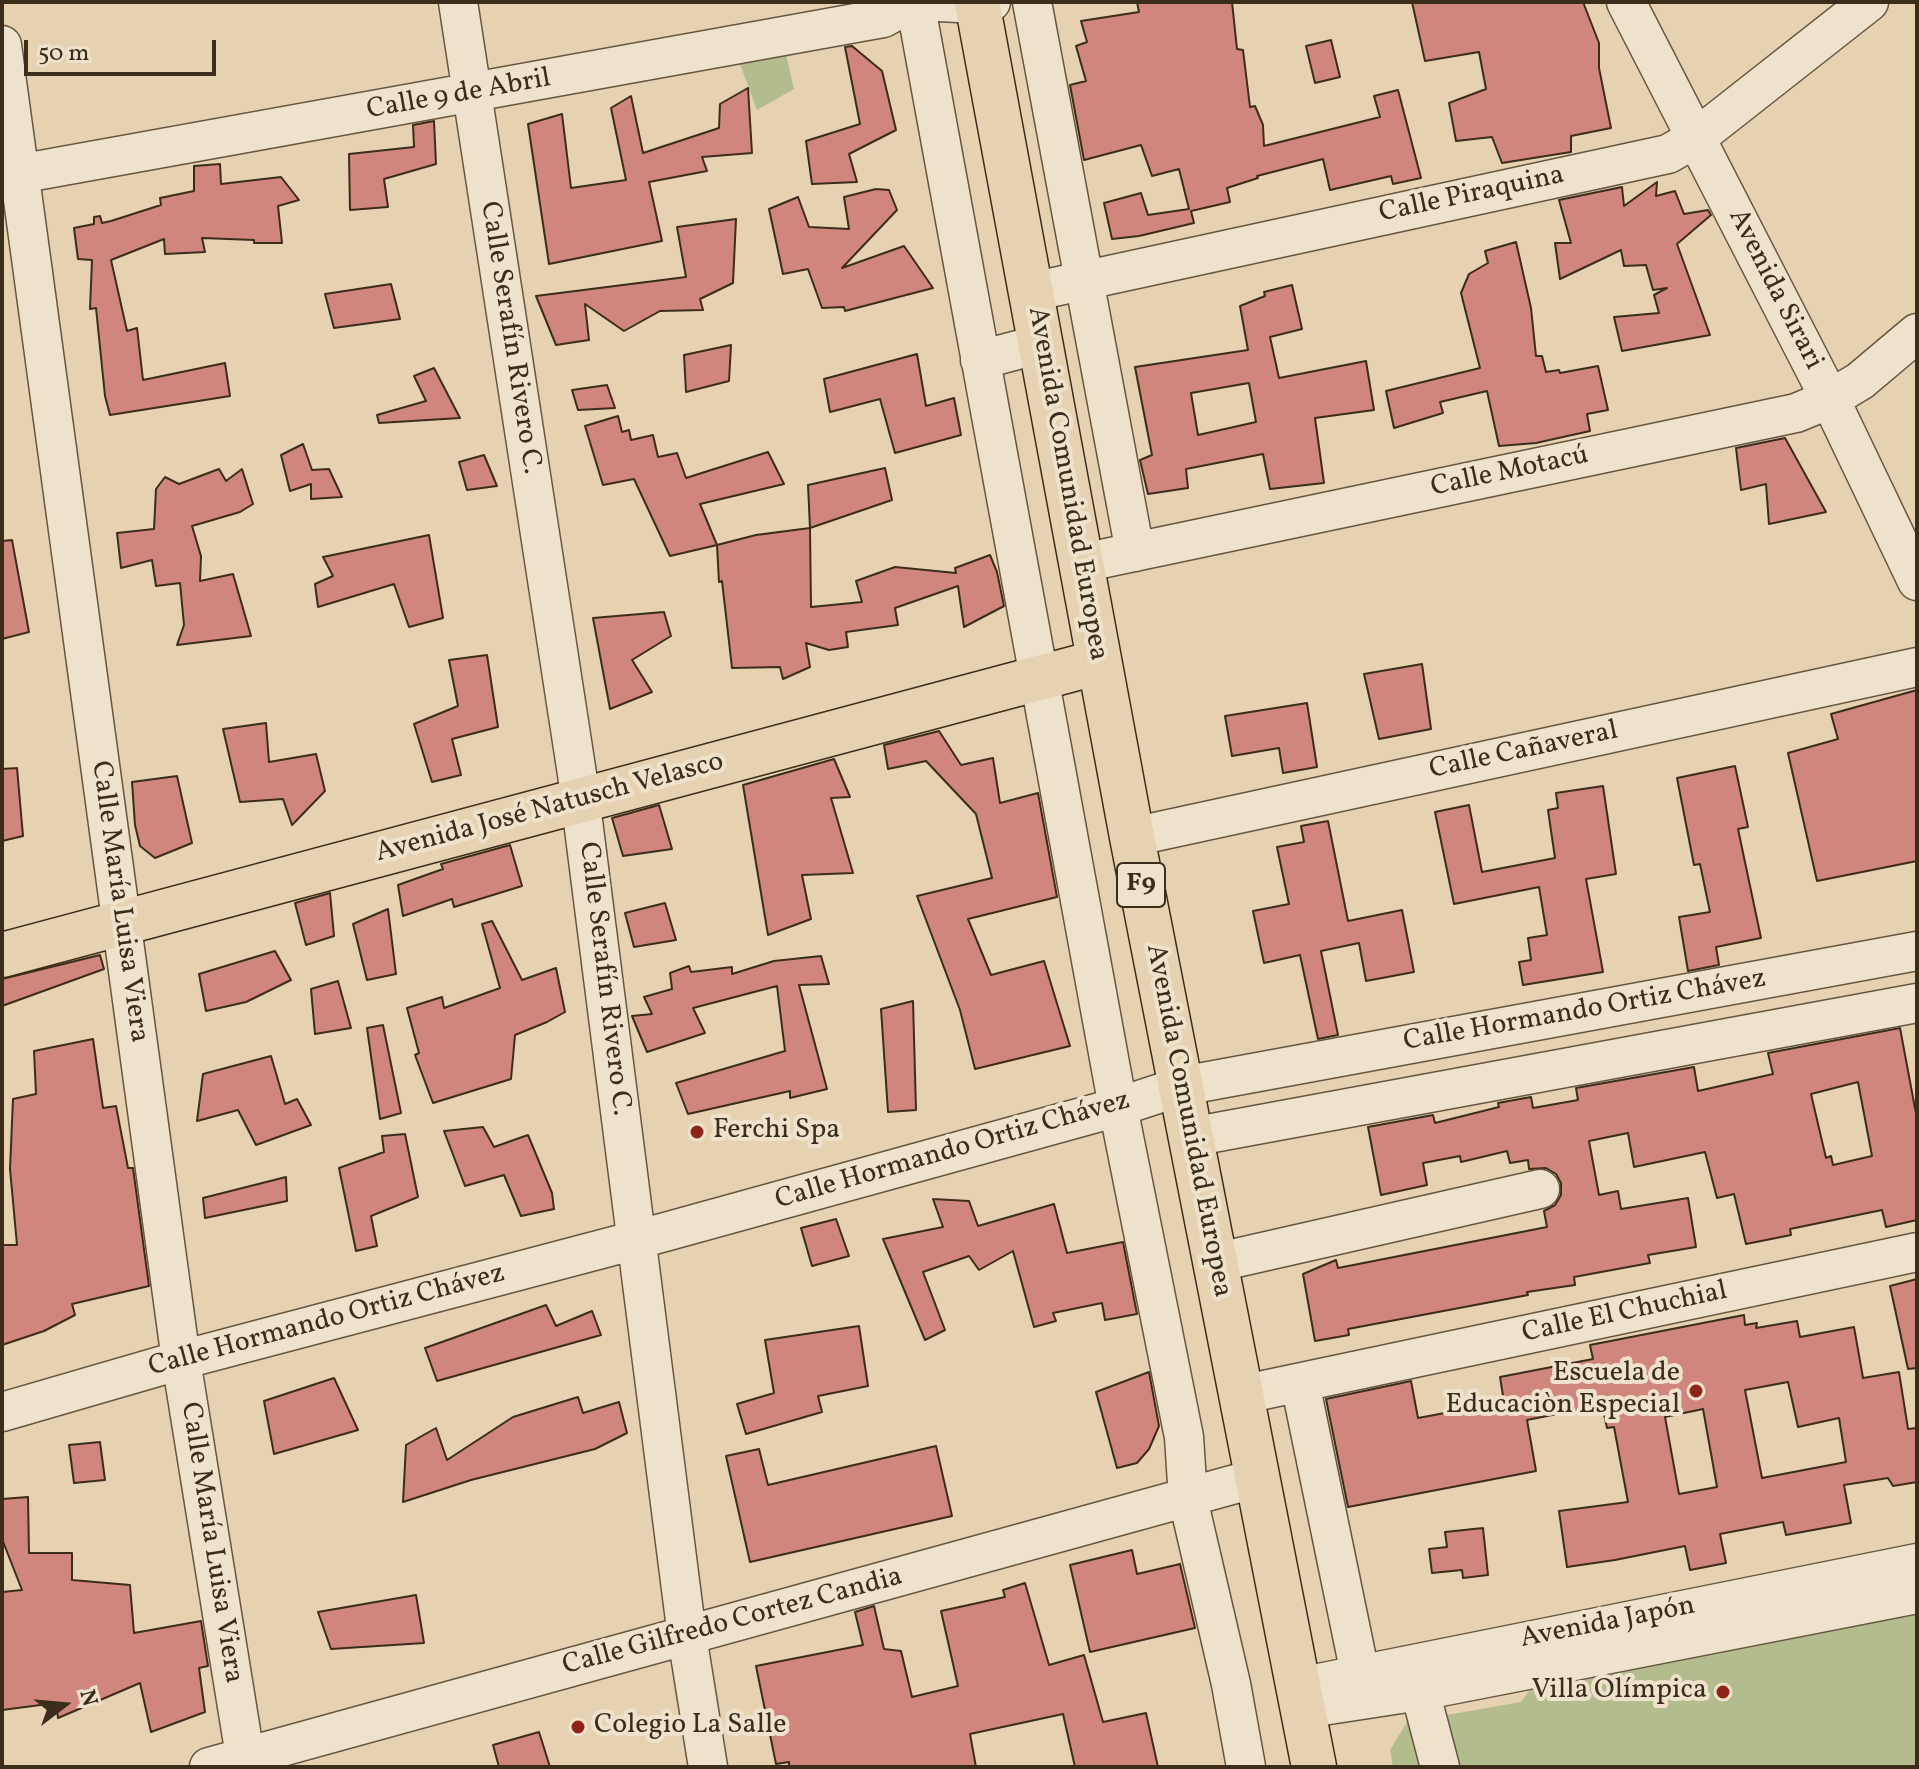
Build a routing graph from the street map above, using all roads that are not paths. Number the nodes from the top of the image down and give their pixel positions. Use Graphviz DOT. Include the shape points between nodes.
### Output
graph roads {
  1 [pos="458,2"];
  2 [pos="828,2"];
  3 [pos="913,2"];
  4 [pos="1032,2"];
  5 [pos="1626,2"];
  6 [pos="1869,2"];
  7 [pos="971,3"];
  8 [pos="2,45"];
  9 [pos="470,82"];
  10 [pos="1696,138"];
  11 [pos="9,163"];
  12 [pos="1084,280"];
  13 [pos="1031,292"];
  14 [pos="1917,333"];
  15 [pos="1040,344"];
  16 [pos="980,360"];
  17 [pos="1830,399"];
  18 [pos="1135,552"];
  19 [pos="1082,563"];
  20 [pos="1917,581"];
  21 [pos="1096,650"];
  22 [pos="1036,665"];
  23 [pos="1917,667"];
  24 [pos="578,788"];
  25 [pos="1132,837"];
  26 [pos="118,909"];
  27 [pos="2,926"];
  28 [pos="1917,951"];
  29 [pos="2,955"];
  30 [pos="1917,1003"];
  31 [pos="1182,1086"];
  32 [pos="1118,1107"];
  33 [pos="1191,1137"];
  34 [pos="1540,1189"];
  35 [pos="636,1240"];
  36 [pos="1917,1252"];
  37 [pos="1214,1263"];
  38 [pos="181,1360"];
  39 [pos="1300,1383"];
  40 [pos="1240,1395"];
  41 [pos="2,1412"];
  42 [pos="1257,1478"];
  43 [pos="1188,1499"];
  44 [pos="1917,1563"];
  45 [pos="1917,1594"];
  46 [pos="687,1636"];
  47 [pos="1363,1686"];
  48 [pos="1420,1691"];
  49 [pos="1301,1698"];
  50 [pos="227,1762"];
  51 [pos="708,1767"];
  52 [pos="1246,1767"];
  53 [pos="1314,1767"];
  54 [pos="1440,1767"];
  1 -- 9 [label="street, Calle Serafín Rivero C."];
  2 -- 9 [label="street, Calle 9 de Abril"];
  3 -- 9 [label="street, Calle 9 de Abril" via="883,18"];
  3 -- 16 [label="street"];
  4 -- 12 [label="street"];
  5 -- 10 [label="street, Avenida Sirari"];
  6 -- 10 [label="street, Calle Piraquina"];
  7 -- 13 [label="main road, Avenida Comunidad Europea / F9"];
  8 -- 11 [label="street, Calle María Luisa Viera"];
  9 -- 11 [label="street, Calle 9 de Abril"];
  9 -- 24 [label="street, Calle Serafín Rivero C."];
  10 -- 12 [label="street, Calle Piraquina" via="1668,154"];
  10 -- 17 [label="street, Avenida Sirari"];
  11 -- 26 [label="street, Calle María Luisa Viera"];
  12 -- 13 [label="street, Calle Piraquina"];
  12 -- 18 [label="street"];
  13 -- 15 [label="main road, Avenida Comunidad Europea / F9"];
  14 -- 17 [label="street, Calle Motacú"];
  15 -- 16 [label="street"];
  15 -- 19 [label="main road, Avenida Comunidad Europea / F9"];
  16 -- 22 [label="street"];
  17 -- 18 [label="street, Calle Motacú" via="1796,413"];
  17 -- 20 [label="street, Avenida Sirari"];
  18 -- 19 [label="street, Calle Motacú"];
  19 -- 21 [label="main road, Avenida Comunidad Europea / F9"];
  21 -- 22 [label="main road, Avenida José Natusch Velasco"];
  21 -- 25 [label="main road, Avenida Comunidad Europea / F9"];
  22 -- 24 [label="main road, Avenida José Natusch Velasco"];
  22 -- 32 [label="street"];
  23 -- 25 [label="street, Calle Cañaveral"];
  24 -- 26 [label="main road, Avenida José Natusch Velasco"];
  24 -- 35 [label="street, Calle Serafín Rivero C."];
  25 -- 31 [label="main road, Avenida Comunidad Europea / F9"];
  26 -- 27 [label="main road, Avenida José Natusch Velasco"];
  26 -- 29 [label="main road, Avenida José Natusch Velasco"];
  26 -- 38 [label="street, Calle María Luisa Viera"];
  28 -- 31 [label="street, Calle Hormando Ortiz Chávez"];
  30 -- 33 [label="street"];
  31 -- 32 [label="street, Calle Hormando Ortiz Chávez"];
  31 -- 33 [label="main road, Avenida Comunidad Europea / F9"];
  32 -- 35 [label="street, Calle Hormando Ortiz Chávez"];
  32 -- 43 [label="street" via="1184,1437"];
  33 -- 37 [label="main road, Avenida Comunidad Europea / F9"];
  34 -- 37 [label="street"];
  35 -- 38 [label="street, Calle Hormando Ortiz Chávez"];
  35 -- 46 [label="street, Calle Serafín Rivero C."];
  36 -- 39 [label="street, Calle El Chuchial"];
  37 -- 40 [label="main road, Avenida Comunidad Europea / F9"];
  38 -- 41 [label="street, Calle Hormando Ortiz Chávez"];
  38 -- 50 [label="street, Calle María Luisa Viera"];
  39 -- 40 [label="street, Calle El Chuchial"];
  39 -- 47 [label="street"];
  40 -- 42 [label="main road, Avenida Comunidad Europea / F9"];
  42 -- 43 [label="street, Calle Gilfredo Cortez Candia"];
  42 -- 49 [label="main road, Avenida Comunidad Europea / F9"];
  43 -- 46 [label="street, Calle Gilfredo Cortez Candia"];
  43 -- 52 [label="street"];
  44 -- 47 [label="street, Avenida Japón"];
  45 -- 48 [label="street, Avenida Japón"];
  46 -- 50 [label="street, Calle Gilfredo Cortez Candia"];
  46 -- 51 [label="street, Calle Serafín Rivero C."];
  47 -- 48 [label="street, Avenida Japón"];
  47 -- 49 [label="street, Avenida Japón"];
  48 -- 54 [label="street"];
  49 -- 53 [label="main road, Avenida Comunidad Europea / F9"];
}
